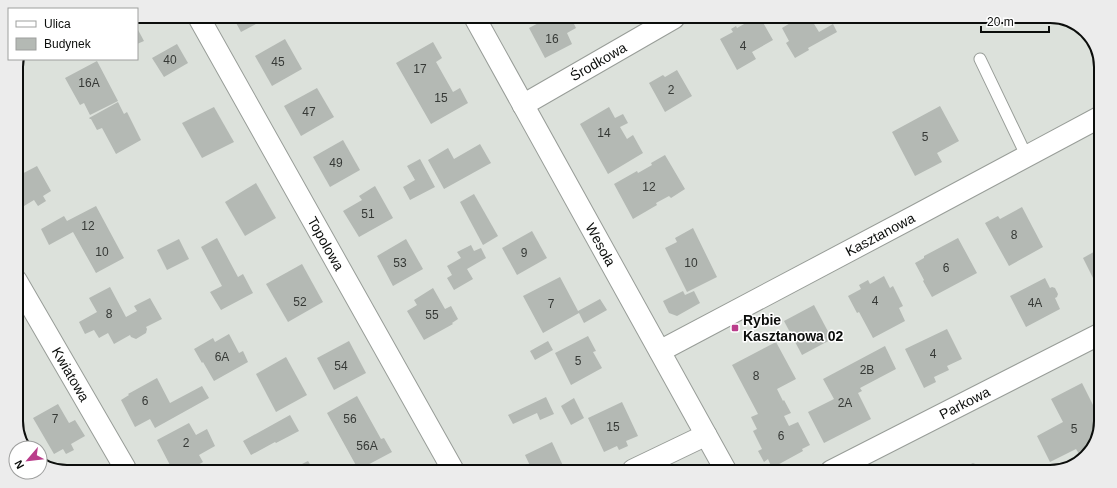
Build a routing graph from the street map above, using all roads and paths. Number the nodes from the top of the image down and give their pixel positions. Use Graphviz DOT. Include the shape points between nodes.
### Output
graph roads {
  1 [pos="202,23"];
  2 [pos="477,23"];
  3 [pos="665,23"];
  4 [pos="980,59"];
  5 [pos="523,105"];
  6 [pos="1094,120"];
  7 [pos="1027,157"];
  8 [pos="23,292"];
  9 [pos="1094,337"];
  10 [pos="660,351"];
  11 [pos="706,435"];
  12 [pos="123,465"];
  13 [pos="450,465"];
  14 [pos="643,465"];
  15 [pos="723,465"];
  16 [pos="842,465"];
  1 -- 13 [label="street, Topolowa"];
  2 -- 5 [label="street, Wesoła"];
  3 -- 5 [label="street, Środkowa"];
  4 -- 7 [label="lane"];
  5 -- 10 [label="street, Wesoła"];
  6 -- 7 [label="street, Kasztanowa"];
  7 -- 10 [label="street, Kasztanowa"];
  8 -- 12 [label="street, Kwiatowa"];
  9 -- 16 [label="street, Parkowa"];
  10 -- 11 [label="street, Wesoła"];
  11 -- 14 [label="street"];
  11 -- 15 [label="street, Wesoła"];
}
